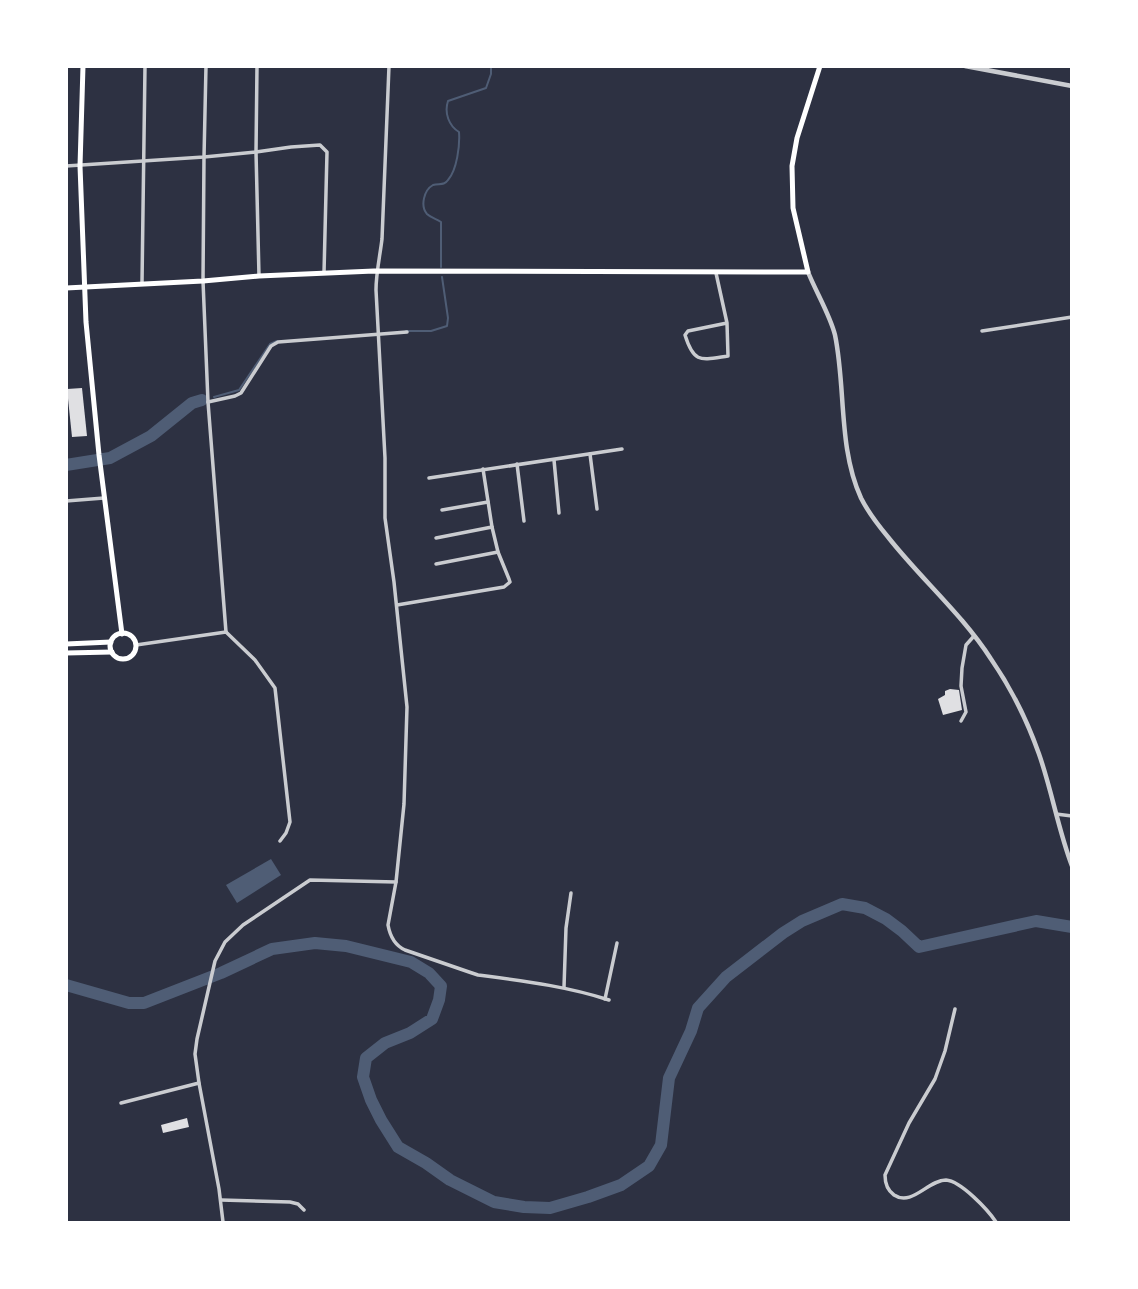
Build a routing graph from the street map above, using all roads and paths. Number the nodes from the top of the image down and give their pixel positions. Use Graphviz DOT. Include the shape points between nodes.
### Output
graph roads {
  1 [pos="83,66"];
  2 [pos="145,66"];
  3 [pos="206,66"];
  4 [pos="257,66"];
  5 [pos="389,66"];
  6 [pos="820,66"];
  7 [pos="965,66"];
  8 [pos="1072,86"];
  9 [pos="256,152"];
  10 [pos="204,157"];
  11 [pos="143,161"];
  12 [pos="66,166"];
  13 [pos="80,166"];
  14 [pos="377,271"];
  15 [pos="716,272"];
  16 [pos="808,272"];
  17 [pos="324,273"];
  18 [pos="259,276"];
  19 [pos="203,281"];
  20 [pos="142,283"];
  21 [pos="86,287"];
  22 [pos="66,288"];
  23 [pos="1072,317"];
  24 [pos="727,323"];
  25 [pos="982,331"];
  26 [pos="407,332"];
  27 [pos="379,334"];
  28 [pos="208,402"];
  29 [pos="622,449"];
  30 [pos="590,454"];
  31 [pos="554,459"];
  32 [pos="517,464"];
  33 [pos="483,469"];
  34 [pos="429,478"];
  35 [pos="104,498"];
  36 [pos="66,501"];
  37 [pos="488,502"];
  38 [pos="597,509"];
  39 [pos="442,510"];
  40 [pos="559,513"];
  41 [pos="524,521"];
  42 [pos="492,527"];
  43 [pos="436,538"];
  44 [pos="498,552"];
  45 [pos="436,564"];
  46 [pos="397,605"];
  47 [pos="226,632"];
  48 [pos="122,634"];
  49 [pos="974,636"];
  50 [pos="111,642"];
  51 [pos="66,644"];
  52 [pos="136,645"];
  53 [pos="112,652"];
  54 [pos="66,653"];
  55 [pos="961,721"];
  56 [pos="1056,814"];
  57 [pos="1072,816"];
  58 [pos="280,841"];
  59 [pos="1072,866"];
  60 [pos="396,882"];
  61 [pos="571,894"];
  62 [pos="617,943"];
  63 [pos="564,987"];
  64 [pos="955,1009"];
  65 [pos="199,1083"];
  66 [pos="121,1103"];
  67 [pos="221,1200"];
  68 [pos="304,1210"];
  69 [pos="223,1223"];
  70 [pos="996,1223"];
  1 -- 13 [label="main road"];
  2 -- 11 [label="street"];
  3 -- 10 [label="street"];
  4 -- 9 [label="street"];
  5 -- 14 [label="street"];
  6 -- 16 [label="main road" via="792,166 793,208"];
  7 -- 8 [label="street"];
  9 -- 10 [label="street"];
  9 -- 17 [label="street" via="325,148"];
  9 -- 18 [label="street"];
  10 -- 11 [label="street"];
  10 -- 19 [label="street"];
  11 -- 13 [label="street"];
  11 -- 20 [label="street"];
  12 -- 13 [label="street"];
  13 -- 21 [label="main road"];
  14 -- 15 [label="main road"];
  14 -- 17 [label="main road"];
  14 -- 27 [label="street"];
  15 -- 16 [label="main road"];
  15 -- 24 [label="street"];
  16 -- 49 [label="street" via="835,335 847,440 860,496 905,558"];
  17 -- 18 [label="main road"];
  18 -- 19 [label="main road"];
  19 -- 20 [label="main road"];
  19 -- 28 [label="street"];
  20 -- 21 [label="main road"];
  21 -- 22 [label="main road"];
  21 -- 35 [label="main road"];
  23 -- 25 [label="street"];
  24 -- 24 [label="street" via="688,331 690,351 699,358 728,356"];
  26 -- 27 [label="street"];
  27 -- 28 [label="street" via="278,342 241,393"];
  27 -- 46 [label="street" via="385,518"];
  28 -- 47 [label="street"];
  29 -- 30 [label="street"];
  30 -- 31 [label="street"];
  30 -- 38 [label="street"];
  31 -- 32 [label="street"];
  31 -- 40 [label="street"];
  32 -- 33 [label="street"];
  32 -- 41 [label="street"];
  33 -- 34 [label="street"];
  33 -- 37 [label="street"];
  35 -- 36 [label="street"];
  35 -- 48 [label="main road"];
  37 -- 39 [label="street"];
  37 -- 42 [label="street"];
  42 -- 43 [label="street"];
  42 -- 44 [label="street"];
  44 -- 45 [label="street"];
  44 -- 46 [label="street" via="508,585"];
  46 -- 60 [label="street" via="407,715"];
  47 -- 52 [label="street"];
  47 -- 58 [label="street" via="275,688 290,822"];
  48 -- 50 [label="main road"];
  48 -- 52 [label="main road" via="130,635"];
  49 -- 55 [label="street" via="966,645 962,668 966,712"];
  49 -- 56 [label="street" via="1014,697 1038,753"];
  50 -- 51 [label="main road"];
  50 -- 53 [label="main road"];
  52 -- 53 [label="main road" via="127,659"];
  53 -- 54 [label="main road"];
  56 -- 57 [label="street"];
  56 -- 59 [label="street"];
  60 -- 63 [label="street" via="388,925 398,947 478,975"];
  60 -- 65 [label="street" via="310,880 234,932 223,944 211,972 195,1054"];
  61 -- 63 [label="street"];
  62 -- 63 [label="street" via="607,1000"];
  64 -- 70 [label="street" via="941,1065 885,1183 901,1198 949,1180"];
  65 -- 66 [label="street"];
  65 -- 67 [label="street"];
  67 -- 68 [label="street" via="290,1202"];
  67 -- 69 [label="street"];
}
